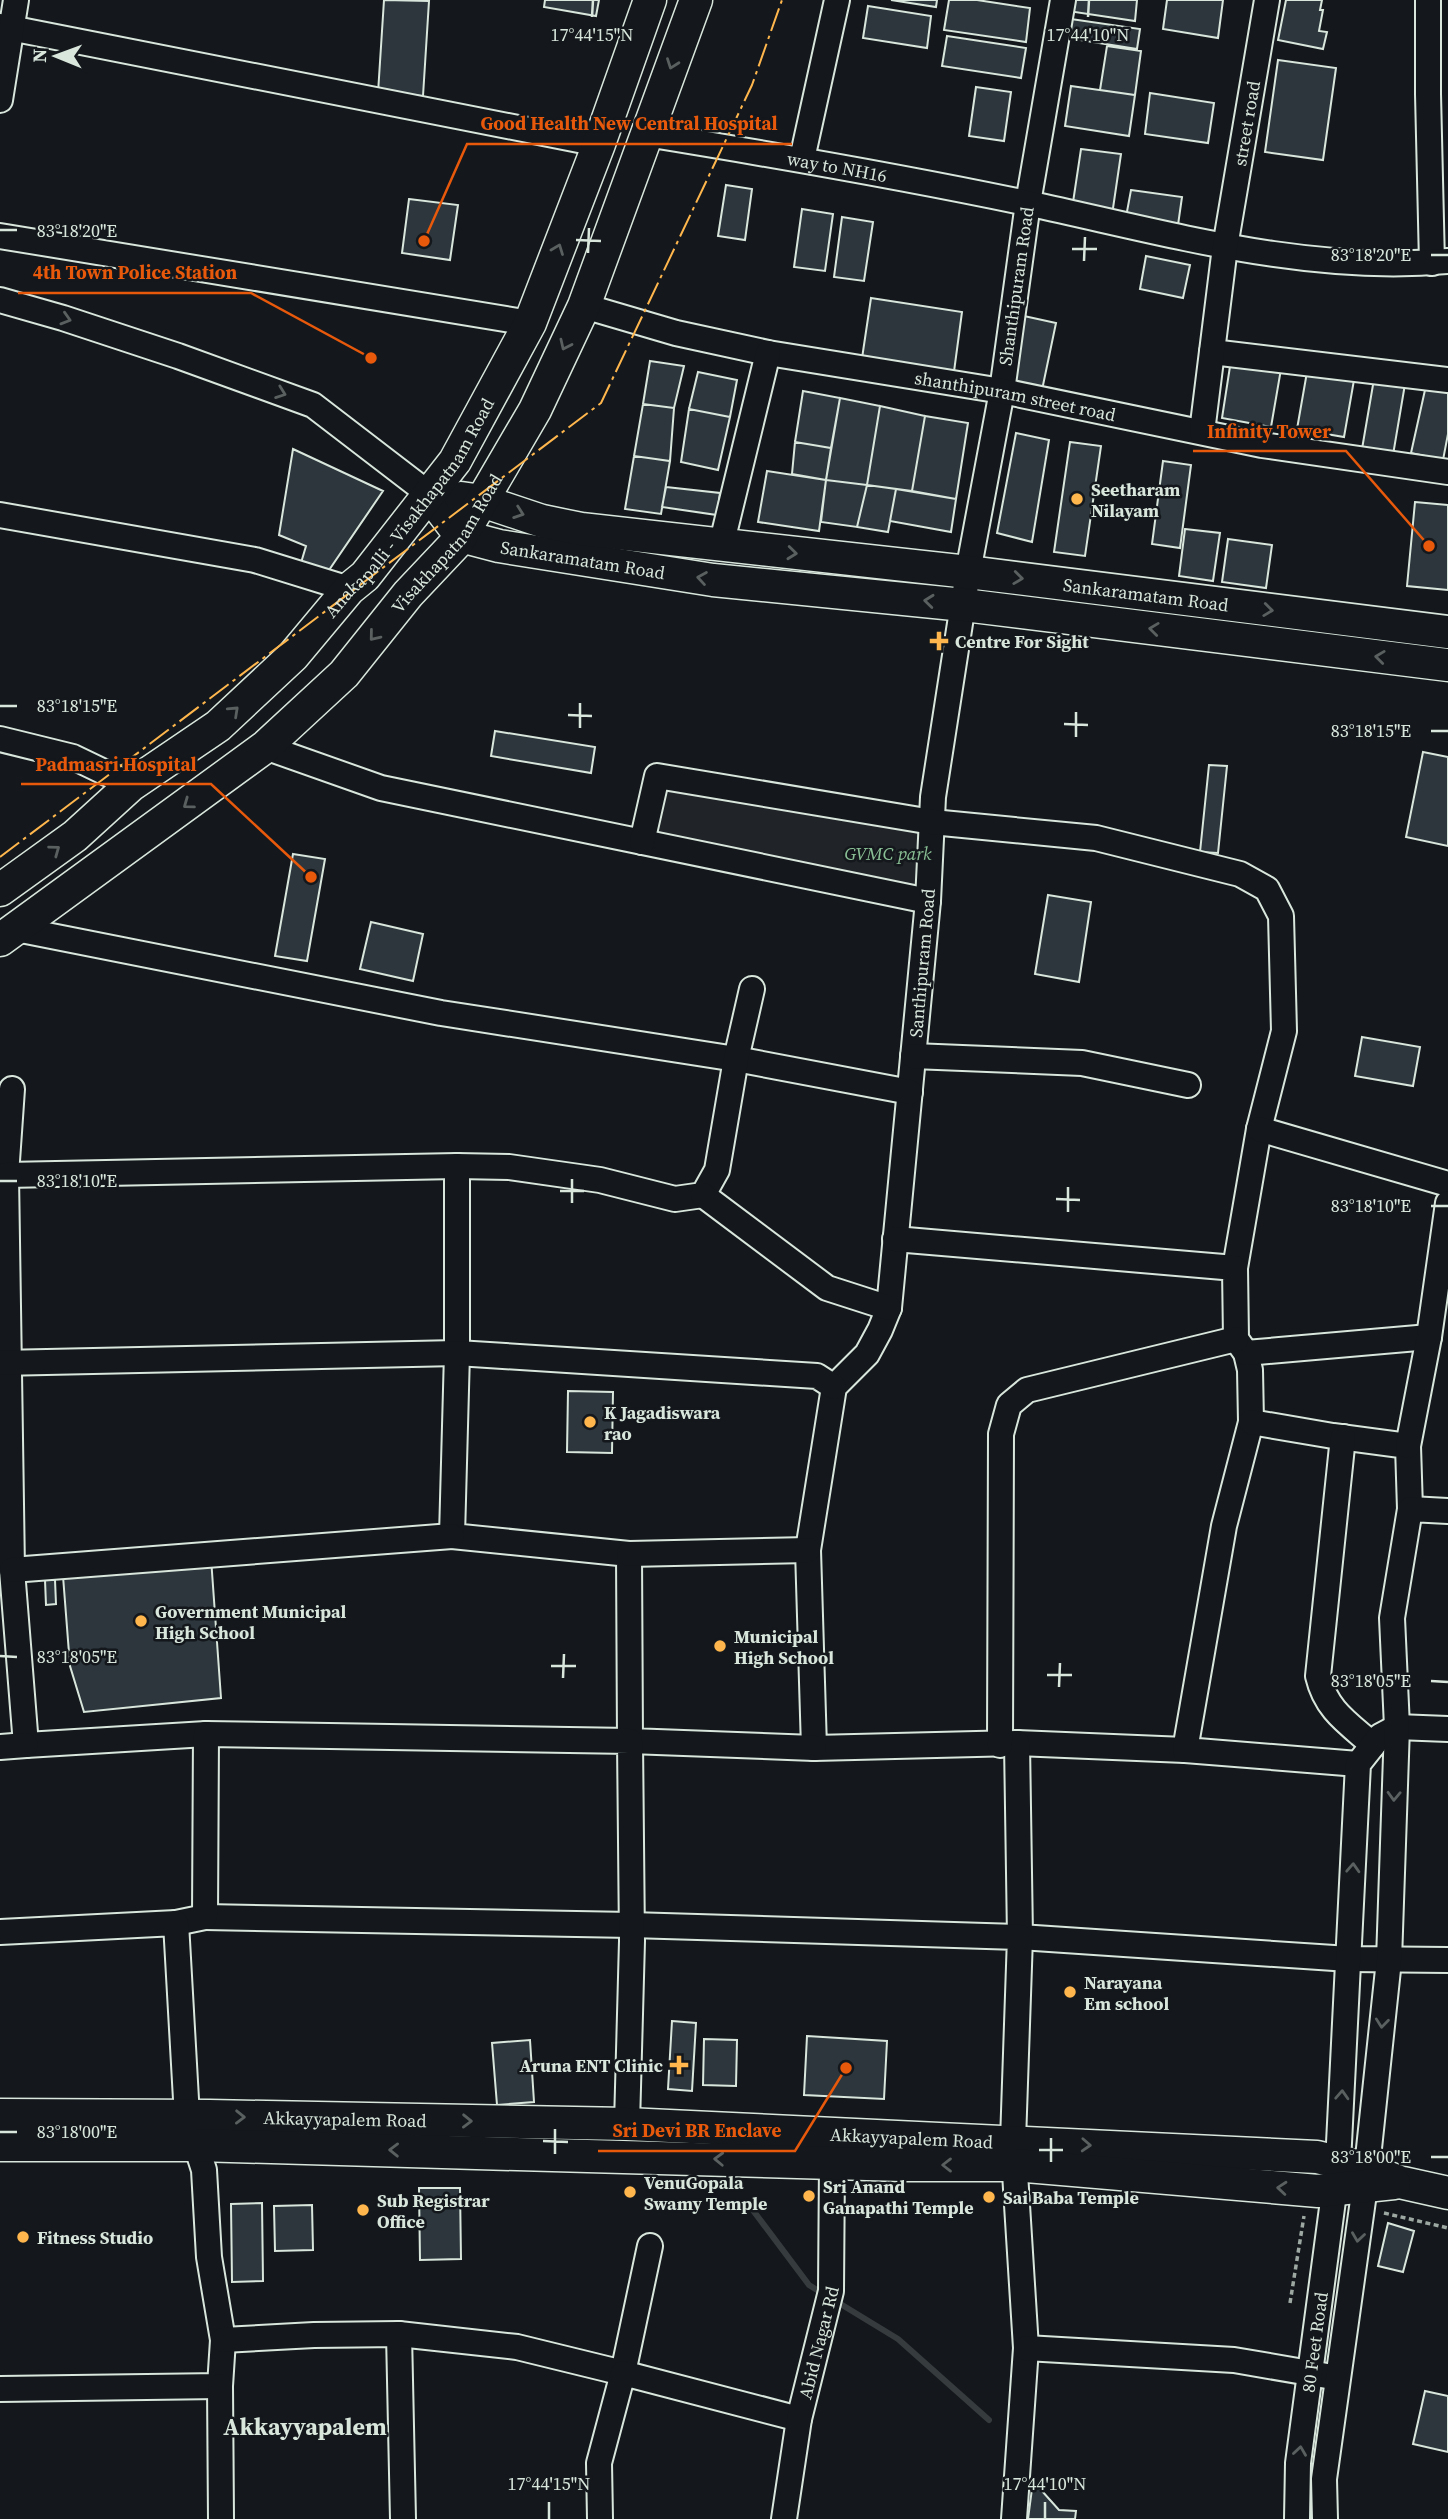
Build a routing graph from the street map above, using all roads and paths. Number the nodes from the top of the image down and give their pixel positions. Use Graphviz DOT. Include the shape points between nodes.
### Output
graph roads {
  1 [pos="16,0"];
  2 [pos="650,0"];
  3 [pos="696,0"];
  4 [pos="837,0"];
  5 [pos="1063,0"];
  6 [pos="1268,0"];
  7 [pos="1428,0"];
  8 [pos="5,27"];
  9 [pos="0,100"];
  10 [pos="646,134"];
  11 [pos="599,144"];
  12 [pos="802,159"];
  13 [pos="1028,203"];
  14 [pos="0,236"];
  15 [pos="1225,247"];
  16 [pos="1440,262"];
  17 [pos="0,300"];
  18 [pos="584,306"];
  19 [pos="530,323"];
  20 [pos="1212,352"];
  21 [pos="768,353"];
  22 [pos="1448,380"];
  23 [pos="1002,391"];
  24 [pos="1202,432"];
  25 [pos="1448,472"];
  26 [pos="429,494"];
  27 [pos="482,501"];
  28 [pos="0,515"];
  29 [pos="461,536"];
  30 [pos="721,546"];
  31 [pos="968,572"];
  32 [pos="349,589"];
  33 [pos="964,605"];
  34 [pos="1448,632"];
  35 [pos="1448,665"];
  36 [pos="0,739"];
  37 [pos="265,747"];
  38 [pos="131,785"];
  39 [pos="932,822"];
  40 [pos="642,842"];
  41 [pos="0,890"];
  42 [pos="928,901"];
  43 [pos="8,934"];
  44 [pos="752,989"];
  45 [pos="913,1056"];
  46 [pos="736,1059"];
  47 [pos="1188,1085"];
  48 [pos="12,1089"];
  49 [pos="910,1092"];
  50 [pos="1259,1129"];
  51 [pos="457,1166"];
  52 [pos="6,1175"];
  53 [pos="1448,1184"];
  54 [pos="703,1195"];
  55 [pos="1448,1203"];
  56 [pos="895,1239"];
  57 [pos="1235,1268"];
  58 [pos="1442,1286"];
  59 [pos="889,1308"];
  60 [pos="1429,1337"];
  61 [pos="1241,1346"];
  62 [pos="457,1353"];
  63 [pos="4,1363"];
  64 [pos="834,1387"];
  65 [pos="1251,1422"];
  66 [pos="1343,1437"];
  67 [pos="1408,1446"];
  68 [pos="1410,1510"];
  69 [pos="1448,1511"];
  70 [pos="452,1535"];
  71 [pos="808,1550"];
  72 [pos="629,1554"];
  73 [pos="12,1570"];
  74 [pos="1396,1727"];
  75 [pos="1448,1729"];
  76 [pos="206,1734"];
  77 [pos="630,1741"];
  78 [pos="1009,1744"];
  79 [pos="26,1745"];
  80 [pos="0,1747"];
  81 [pos="814,1748"];
  82 [pos="1185,1750"];
  83 [pos="1366,1754"];
  84 [pos="205,1917"];
  85 [pos="176,1923"];
  86 [pos="631,1925"];
  87 [pos="0,1932"];
  88 [pos="1020,1937"];
  89 [pos="1349,1959"];
  90 [pos="1389,1960"];
  91 [pos="1448,1960"];
  92 [pos="0,2115"];
  93 [pos="627,2124"];
  94 [pos="192,2131"];
  95 [pos="0,2145"];
  96 [pos="1014,2153"];
  97 [pos="832,2162"];
  98 [pos="1351,2177"];
  99 [pos="1448,2193"];
  100 [pos="650,2246"];
  101 [pos="399,2334"];
  102 [pos="223,2340"];
  103 [pos="1026,2348"];
  104 [pos="623,2373"];
  105 [pos="1310,2374"];
  106 [pos="1338,2377"];
  107 [pos="220,2386"];
  108 [pos="0,2389"];
  109 [pos="799,2419"];
  110 [pos="221,2519"];
  111 [pos="403,2519"];
  112 [pos="600,2519"];
  113 [pos="784,2519"];
  114 [pos="1014,2519"];
  115 [pos="1297,2519"];
  116 [pos="1325,2519"];
  1 -- 8 [label="street"];
  2 -- 11 [label="main road, Anakapalli - Visakhapatnam Road"];
  3 -- 10 [label="main road, Visakhapatnam Road, one-way"];
  4 -- 12 [label="street"];
  5 -- 13 [label="street, Shanthipuram Road"];
  6 -- 15 [label="street, street road"];
  7 -- 16 [label="street" via="1428,94"];
  8 -- 9 [label="street"];
  8 -- 11 [label="street"];
  10 -- 12 [label="street, way to NH16"];
  10 -- 18 [label="main road, Visakhapatnam Road"];
  19 -- 11 [label="main road, Anakapalli - Visakhapatnam Road, one-way"];
  12 -- 13 [label="street, way to NH16"];
  13 -- 15 [label="street"];
  13 -- 23 [label="street, Shanthipuram Road"];
  14 -- 19 [label="street"];
  15 -- 16 [label="street" via="1339,262"];
  15 -- 20 [label="street, street road"];
  17 -- 26 [label="street, one-way" via="313,405"];
  18 -- 21 [label="street, shanthipuram street road"];
  18 -- 27 [label="main road, Visakhapatnam Road, one-way" via="536,410"];
  19 -- 26 [label="main road, Anakapalli - Visakhapatnam Road" via="455,461"];
  20 -- 22 [label="street"];
  20 -- 24 [label="street, street road"];
  21 -- 23 [label="street, shanthipuram street road"];
  21 -- 30 [label="street"];
  23 -- 24 [label="street, shanthipuram street road"];
  23 -- 31 [label="street, Shanthipuram Road"];
  24 -- 25 [label="street, shanthipuram street road"];
  26 -- 27 [label="main road, Sankaramatam Road"];
  26 -- 29 [label="main road"];
  26 -- 32 [label="main road, Anakapalli - Visakhapatnam Road" via="365,576"];
  27 -- 29 [label="main road, Visakhapatnam Road"];
  27 -- 30 [label="main road, Sankaramatam Road, one-way" via="581,529"];
  28 -- 32 [label="street" via="255,560"];
  33 -- 29 [label="main road, Sankaramatam Road, one-way" via="713,580"];
  29 -- 37 [label="main road, Visakhapatnam Road, one-way" via="344,674"];
  30 -- 31 [label="main road, Sankaramatam Road, one-way"];
  31 -- 33 [label="street, Shanthipuram Road"];
  31 -- 34 [label="main road, Sankaramatam Road, one-way"];
  38 -- 32 [label="main road, Anakapalli - Visakhapatnam Road, one-way" via="218,726 293,656"];
  35 -- 33 [label="main road, Sankaramatam Road, one-way"];
  33 -- 39 [label="street, Santhipuram Road"];
  36 -- 38 [label="street" via="73,757"];
  37 -- 40 [label="street" via="381,788"];
  37 -- 43 [label="main road, Visakhapatnam Road, one-way"];
  41 -- 38 [label="main road, Anakapalli - Visakhapatnam Road, one-way" via="75,836"];
  39 -- 40 [label="street" via="657,776"];
  39 -- 42 [label="street, Santhipuram Road"];
  39 -- 50 [label="street" via="1096,838 1240,874 1267,889 1281,916 1284,1031"];
  40 -- 42 [label="street"];
  42 -- 45 [label="street, Santhipuram Road"];
  43 -- 46 [label="street" via="441,1013"];
  44 -- 46 [label="street"];
  45 -- 47 [label="street" via="1082,1062"];
  45 -- 49 [label="street, Santhipuram Road"];
  46 -- 49 [label="street"];
  46 -- 54 [label="street" via="717,1170"];
  48 -- 52 [label="street"];
  49 -- 56 [label="street, Santhipuram Road"];
  50 -- 53 [label="street"];
  50 -- 57 [label="street"];
  51 -- 52 [label="street"];
  51 -- 54 [label="street" via="535,1170 675,1199"];
  51 -- 62 [label="street"];
  52 -- 63 [label="street"];
  54 -- 59 [label="street" via="827,1288"];
  55 -- 58 [label="street"];
  56 -- 57 [label="street"];
  56 -- 59 [label="street, Santhipuram Road"];
  57 -- 61 [label="street"];
  58 -- 60 [label="street"];
  59 -- 64 [label="street, Santhipuram Road" via="867,1354"];
  60 -- 61 [label="street"];
  60 -- 67 [label="street"];
  61 -- 65 [label="street" via="1250,1370"];
  61 -- 78 [label="street" via="1027,1390 1009,1405 1001,1434"];
  62 -- 63 [label="street"];
  62 -- 64 [label="street" via="817,1376"];
  62 -- 70 [label="street"];
  63 -- 73 [label="street"];
  64 -- 71 [label="street"];
  65 -- 66 [label="street"];
  65 -- 82 [label="street" via="1224,1526"];
  66 -- 67 [label="street"];
  66 -- 83 [label="street" via="1318,1676 1322,1696"];
  67 -- 68 [label="street"];
  68 -- 69 [label="street"];
  68 -- 74 [label="street" via="1392,1618"];
  70 -- 72 [label="street"];
  70 -- 73 [label="street"];
  71 -- 72 [label="street"];
  71 -- 81 [label="street"];
  72 -- 77 [label="street"];
  73 -- 79 [label="street"];
  74 -- 75 [label="street"];
  74 -- 83 [label="street" via="1380,1736"];
  74 -- 90 [label="street, one-way"];
  76 -- 77 [label="street"];
  76 -- 79 [label="street"];
  76 -- 84 [label="street"];
  77 -- 81 [label="street"];
  77 -- 86 [label="street"];
  78 -- 81 [label="street"];
  78 -- 82 [label="street"];
  78 -- 88 [label="street"];
  79 -- 80 [label="street"];
  82 -- 83 [label="street"];
  89 -- 83 [label="street, one-way"];
  84 -- 85 [label="street"];
  84 -- 86 [label="street"];
  85 -- 87 [label="street"];
  85 -- 94 [label="street"];
  86 -- 88 [label="street"];
  86 -- 93 [label="street"];
  88 -- 89 [label="street"];
  88 -- 96 [label="street"];
  89 -- 90 [label="street"];
  98 -- 89 [label="street, one-way"];
  90 -- 91 [label="street"];
  90 -- 98 [label="street, one-way"];
  92 -- 94 [label="main road, Akkayyapalem Road"];
  94 -- 93 [label="main road, Akkayyapalem Road, one-way"];
  93 -- 96 [label="main road, Akkayyapalem Road"];
  94 -- 95 [label="main road"];
  97 -- 94 [label="main road, one-way"];
  94 -- 102 [label="street" via="204,2170 209,2257"];
  96 -- 97 [label="main road, one-way" via="902,2165"];
  96 -- 98 [label="main road, Akkayyapalem Road" via="1317,2157"];
  96 -- 103 [label="street"];
  97 -- 109 [label="street, Abid Nagar Rd" via="829,2300"];
  98 -- 99 [label="main road, Akkayyapalem Road"];
  98 -- 105 [label="street, 80 Feet Road"];
  98 -- 106 [label="street, 80 Feet Road, one-way"];
  100 -- 104 [label="street"];
  101 -- 102 [label="street"];
  101 -- 104 [label="street" via="517,2347"];
  101 -- 111 [label="street"];
  102 -- 107 [label="street"];
  103 -- 105 [label="street" via="1234,2360"];
  103 -- 114 [label="street"];
  104 -- 109 [label="street"];
  104 -- 112 [label="street" via="599,2463"];
  105 -- 106 [label="street"];
  115 -- 105 [label="street, 80 Feet Road, one-way" via="1298,2463"];
  106 -- 116 [label="street, 80 Feet Road" via="1324,2479"];
  107 -- 108 [label="street"];
  107 -- 110 [label="street"];
  109 -- 113 [label="street, Abid Nagar Rd"];
}
